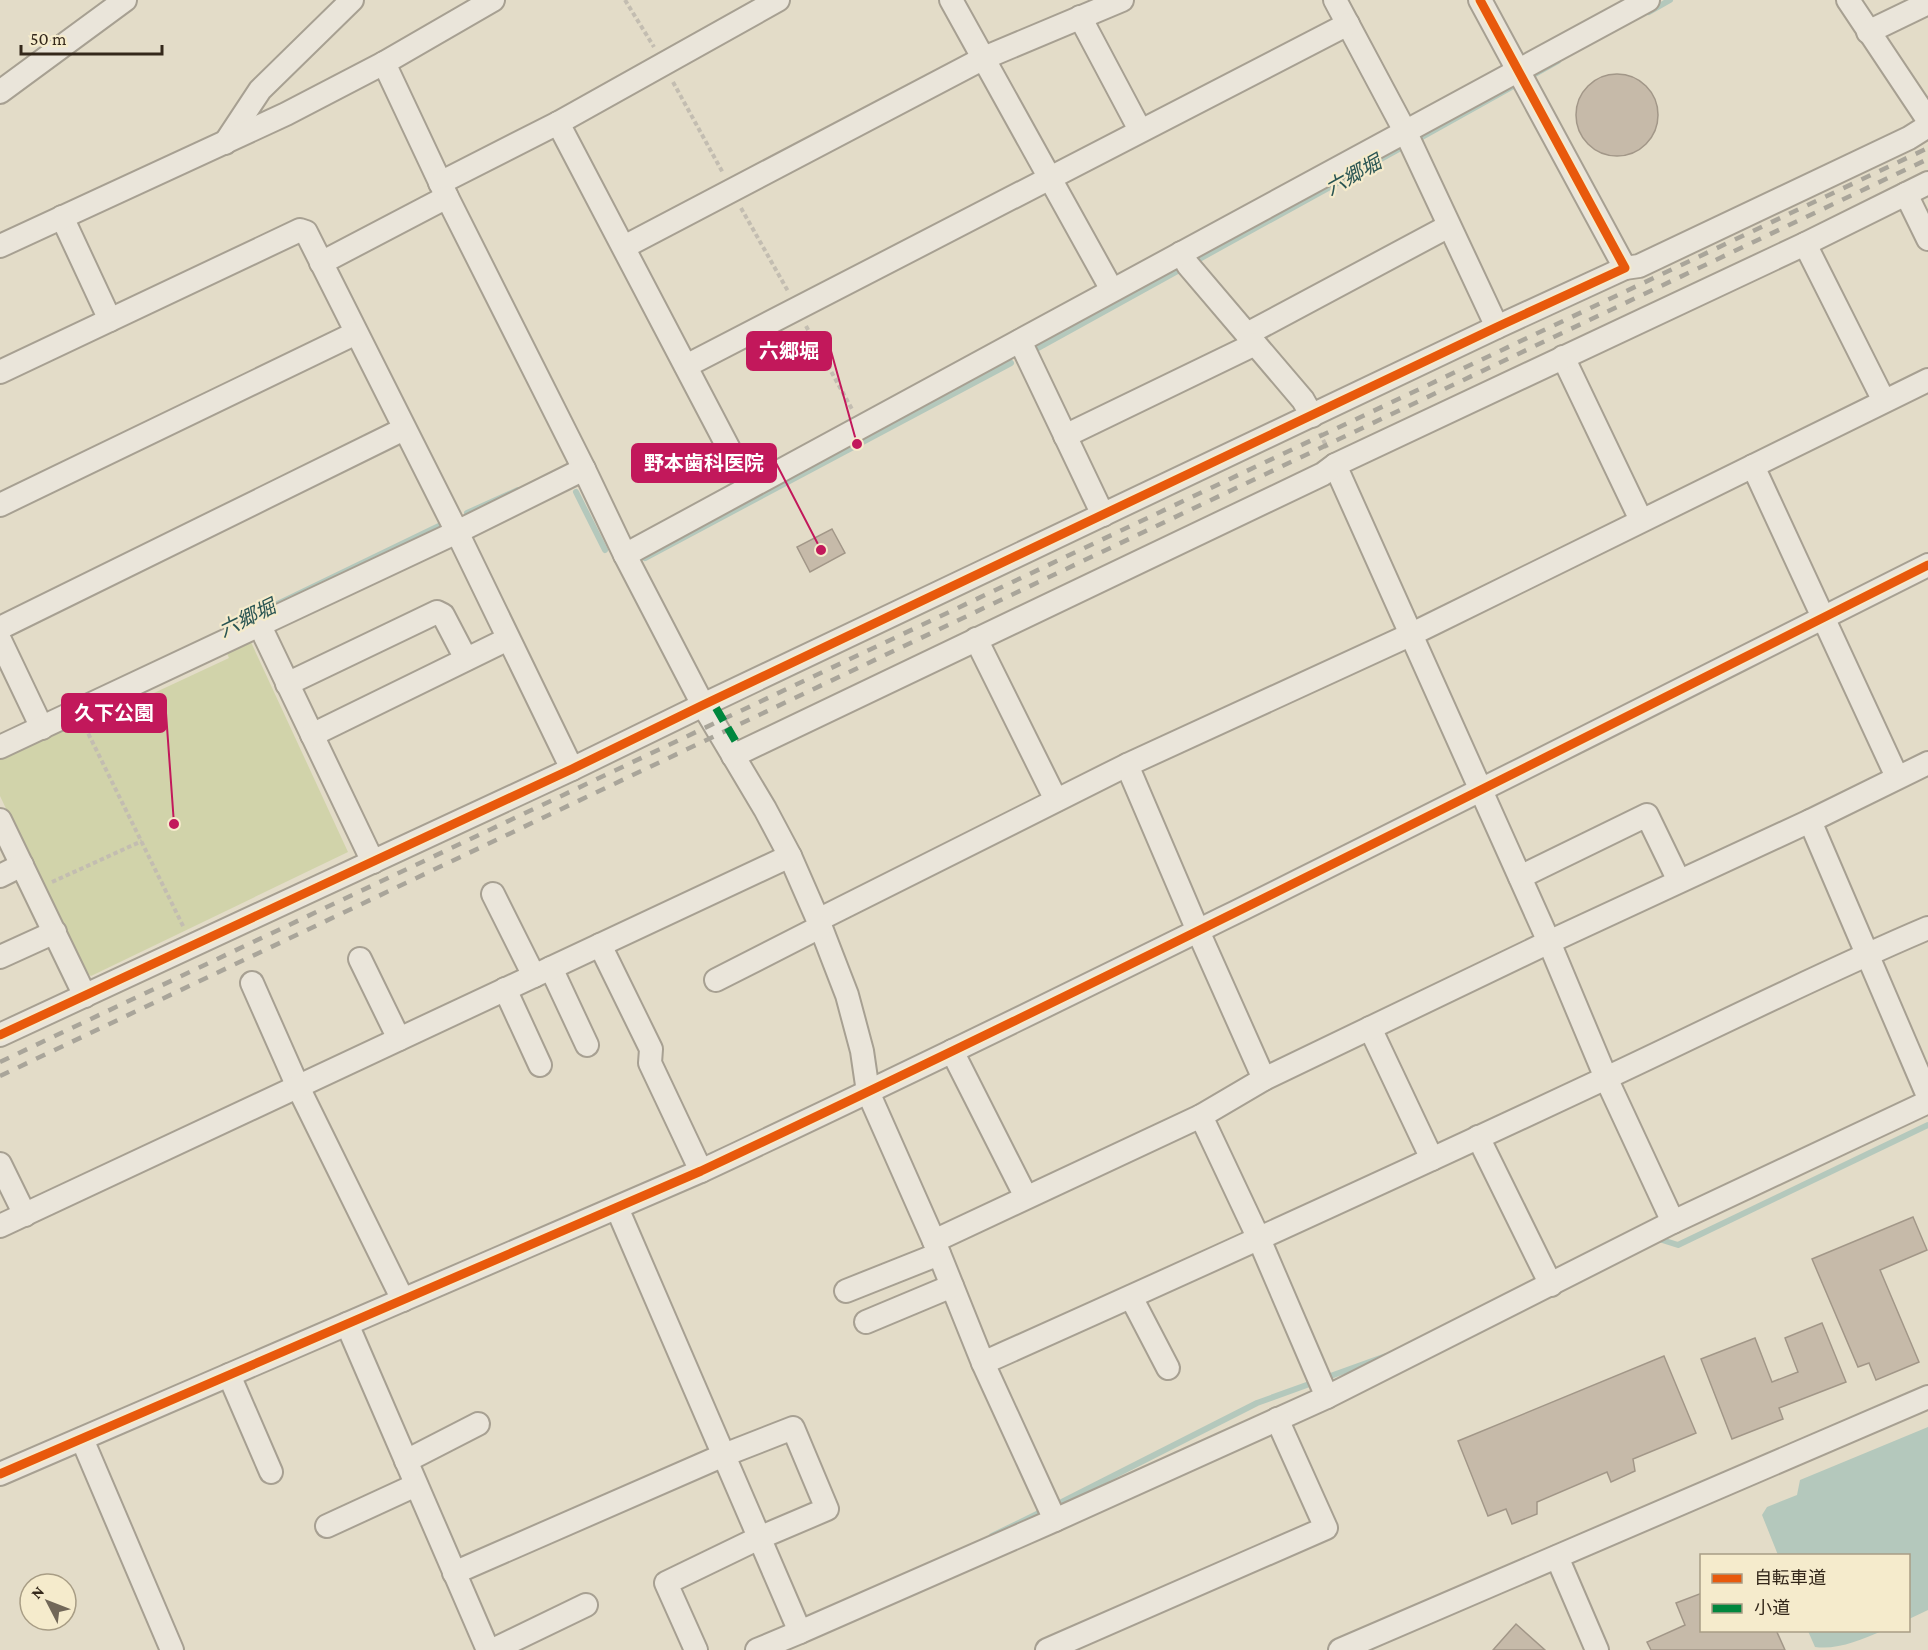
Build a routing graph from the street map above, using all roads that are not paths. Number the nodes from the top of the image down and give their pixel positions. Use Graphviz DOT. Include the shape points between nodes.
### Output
graph roads {
  1 [pos="125,0"];
  2 [pos="352,0"];
  3 [pos="493,0"];
  4 [pos="778,0"];
  5 [pos="951,0"];
  6 [pos="1122,0"];
  7 [pos="1335,0"];
  8 [pos="1480,0"];
  9 [pos="1648,0"];
  10 [pos="1848,0"];
  11 [pos="1928,3"];
  12 [pos="462,8"];
  13 [pos="1080,17"];
  14 [pos="1348,24"];
  15 [pos="1868,32"];
  16 [pos="984,58"];
  17 [pos="384,63"];
  18 [pos="1519,71"];
  19 [pos="0,92"];
  20 [pos="1928,120"];
  21 [pos="558,123"];
  22 [pos="1928,126"];
  23 [pos="1140,130"];
  24 [pos="1406,133"];
  25 [pos="225,143"];
  26 [pos="1050,178"];
  27 [pos="1928,183"];
  28 [pos="443,190"];
  29 [pos="1906,194"];
  30 [pos="62,217"];
  31 [pos="1449,226"];
  32 [pos="1928,239"];
  33 [pos="1805,244"];
  34 [pos="0,246"];
  35 [pos="624,247"];
  36 [pos="1181,253"];
  37 [pos="321,263"];
  38 [pos="1626,268"];
  39 [pos="1112,290"];
  40 [pos="110,320"];
  41 [pos="1497,327"];
  42 [pos="357,333"];
  43 [pos="1251,339"];
  44 [pos="1020,341"];
  45 [pos="1563,357"];
  46 [pos="686,366"];
  47 [pos="0,372"];
  48 [pos="1928,380"];
  49 [pos="1884,400"];
  50 [pos="1314,421"];
  51 [pos="404,429"];
  52 [pos="1065,436"];
  53 [pos="1334,460"];
  54 [pos="1753,466"];
  55 [pos="584,469"];
  56 [pos="749,487"];
  57 [pos="0,505"];
  58 [pos="1103,515"];
  59 [pos="1641,520"];
  60 [pos="457,532"];
  61 [pos="625,555"];
  62 [pos="1928,565"];
  63 [pos="1823,618"];
  64 [pos="260,626"];
  65 [pos="0,628"];
  66 [pos="1412,634"];
  67 [pos="508,639"];
  68 [pos="976,639"];
  69 [pos="0,640"];
  70 [pos="466,659"];
  71 [pos="287,684"];
  72 [pos="702,705"];
  73 [pos="42,728"];
  74 [pos="312,735"];
  75 [pos="0,747"];
  76 [pos="733,756"];
  77 [pos="1928,763"];
  78 [pos="1127,765"];
  79 [pos="572,769"];
  80 [pos="1897,777"];
  81 [pos="1481,792"];
  82 [pos="1056,800"];
  83 [pos="0,820"];
  84 [pos="1810,821"];
  85 [pos="790,856"];
  86 [pos="373,861"];
  87 [pos="22,865"];
  88 [pos="0,876"];
  89 [pos="1520,877"];
  90 [pos="1679,881"];
  91 [pos="493,894"];
  92 [pos="819,923"];
  93 [pos="1928,928"];
  94 [pos="1198,931"];
  95 [pos="55,932"];
  96 [pos="1549,942"];
  97 [pos="600,945"];
  98 [pos="1866,954"];
  99 [pos="0,957"];
  100 [pos="360,959"];
  101 [pos="542,972"];
  102 [pos="716,980"];
  103 [pos="252,983"];
  104 [pos="505,989"];
  105 [pos="85,996"];
  106 [pos="1370,1028"];
  107 [pos="0,1035"];
  108 [pos="399,1039"];
  109 [pos="587,1045"];
  110 [pos="951,1051"];
  111 [pos="540,1065"];
  112 [pos="1606,1078"];
  113 [pos="1264,1079"];
  114 [pos="298,1087"];
  115 [pos="868,1092"];
  116 [pos="1928,1096"];
  117 [pos="1928,1102"];
  118 [pos="1201,1116"];
  119 [pos="1478,1137"];
  120 [pos="1432,1159"];
  121 [pos="0,1164"];
  122 [pos="701,1171"];
  123 [pos="1026,1197"];
  124 [pos="616,1208"];
  125 [pos="25,1215"];
  126 [pos="1673,1222"];
  127 [pos="0,1226"];
  128 [pos="1259,1239"];
  129 [pos="937,1247"];
  130 [pos="1551,1285"];
  131 [pos="952,1286"];
  132 [pos="846,1292"];
  133 [pos="1131,1297"];
  134 [pos="403,1300"];
  135 [pos="867,1322"];
  136 [pos="347,1324"];
  137 [pos="983,1363"];
  138 [pos="1168,1368"];
  139 [pos="229,1375"];
  140 [pos="1327,1397"];
  141 [pos="1928,1397"];
  142 [pos="1277,1419"];
  143 [pos="478,1424"];
  144 [pos="82,1438"];
  145 [pos="723,1455"];
  146 [pos="406,1461"];
  147 [pos="271,1472"];
  148 [pos="0,1474"];
  149 [pos="416,1485"];
  150 [pos="1054,1520"];
  151 [pos="327,1526"];
  152 [pos="759,1538"];
  153 [pos="1557,1557"];
  154 [pos="454,1573"];
  155 [pos="586,1605"];
  156 [pos="800,1632"];
  157 [pos="172,1650"];
  158 [pos="488,1650"];
  159 [pos="493,1650"];
  160 [pos="696,1650"];
  161 [pos="757,1650"];
  162 [pos="1047,1650"];
  163 [pos="1340,1650"];
  164 [pos="1597,1650"];
  1 -- 19 [label="street"];
  2 -- 25 [label="street" via="260,90"];
  3 -- 12 [label="street"];
  4 -- 21 [label="street"];
  5 -- 16 [label="street"];
  6 -- 13 [label="street"];
  7 -- 14 [label="street"];
  8 -- 18 [label="street"];
  9 -- 18 [label="street"];
  10 -- 15 [label="street"];
  11 -- 15 [label="street"];
  12 -- 17 [label="street"];
  13 -- 16 [label="street"];
  13 -- 23 [label="street"];
  14 -- 23 [label="street"];
  14 -- 24 [label="street"];
  15 -- 20 [label="street"];
  16 -- 26 [label="street"];
  16 -- 35 [label="street"];
  17 -- 25 [label="street"];
  17 -- 28 [label="street"];
  18 -- 24 [label="street"];
  18 -- 38 [label="street"];
  21 -- 28 [label="street"];
  21 -- 35 [label="street"];
  22 -- 38 [label="street" via="1639,266"];
  23 -- 26 [label="street"];
  24 -- 31 [label="street"];
  24 -- 36 [label="street"];
  25 -- 30 [label="street"];
  26 -- 39 [label="street"];
  26 -- 46 [label="street"];
  27 -- 29 [label="street"];
  28 -- 37 [label="street"];
  28 -- 55 [label="street"];
  29 -- 32 [label="street"];
  29 -- 33 [label="street"];
  30 -- 34 [label="street"];
  30 -- 40 [label="street"];
  31 -- 41 [label="street"];
  31 -- 43 [label="street"];
  33 -- 45 [label="street"];
  33 -- 49 [label="street"];
  35 -- 46 [label="street"];
  36 -- 39 [label="street"];
  36 -- 43 [label="street"];
  37 -- 40 [label="street" via="306,232 300,230"];
  37 -- 42 [label="street"];
  38 -- 41 [label="street"];
  39 -- 44 [label="street"];
  40 -- 47 [label="street"];
  41 -- 50 [label="street"];
  42 -- 51 [label="street"];
  42 -- 57 [label="street"];
  43 -- 50 [label="street" via="1303,400"];
  43 -- 52 [label="street"];
  44 -- 52 [label="street"];
  44 -- 56 [label="street"];
  45 -- 53 [label="street"];
  45 -- 59 [label="street"];
  46 -- 56 [label="street"];
  48 -- 49 [label="street"];
  49 -- 54 [label="street"];
  50 -- 58 [label="street"];
  51 -- 60 [label="street"];
  51 -- 65 [label="street"];
  52 -- 58 [label="street"];
  53 -- 66 [label="street"];
  53 -- 68 [label="street" via="1323,474"];
  54 -- 59 [label="street"];
  54 -- 63 [label="street"];
  55 -- 60 [label="street"];
  55 -- 61 [label="street"];
  56 -- 61 [label="street"];
  58 -- 72 [label="street"];
  59 -- 66 [label="street"];
  60 -- 64 [label="street"];
  60 -- 67 [label="street"];
  61 -- 72 [label="street"];
  62 -- 63 [label="street"];
  63 -- 80 [label="street"];
  63 -- 81 [label="street"];
  64 -- 71 [label="street"];
  64 -- 73 [label="street"];
  66 -- 78 [label="street"];
  66 -- 81 [label="street"];
  67 -- 70 [label="street"];
  67 -- 79 [label="street"];
  68 -- 76 [label="street"];
  68 -- 82 [label="street"];
  69 -- 73 [label="street"];
  70 -- 71 [label="street" via="438,612"];
  70 -- 74 [label="street"];
  71 -- 74 [label="street"];
  72 -- 76 [label="street"];
  72 -- 79 [label="street"];
  73 -- 75 [label="street"];
  74 -- 86 [label="street"];
  76 -- 85 [label="street"];
  77 -- 80 [label="street"];
  78 -- 82 [label="street"];
  78 -- 94 [label="street"];
  79 -- 86 [label="street"];
  80 -- 84 [label="street"];
  81 -- 89 [label="street"];
  81 -- 94 [label="street"];
  82 -- 92 [label="street"];
  83 -- 87 [label="street"];
  84 -- 90 [label="street"];
  84 -- 98 [label="street"];
  85 -- 92 [label="street"];
  85 -- 97 [label="street"];
  86 -- 105 [label="street"];
  87 -- 88 [label="street"];
  87 -- 95 [label="street"];
  89 -- 90 [label="street" via="1647,815"];
  89 -- 96 [label="street"];
  90 -- 96 [label="street"];
  91 -- 101 [label="street"];
  92 -- 102 [label="street"];
  92 -- 115 [label="street" via="847,995"];
  93 -- 98 [label="street"];
  94 -- 110 [label="street"];
  94 -- 113 [label="street"];
  95 -- 99 [label="street"];
  95 -- 105 [label="street"];
  96 -- 106 [label="street"];
  96 -- 112 [label="street"];
  97 -- 101 [label="street"];
  97 -- 122 [label="street" via="651,1049 650,1063"];
  98 -- 112 [label="street"];
  98 -- 116 [label="street"];
  100 -- 108 [label="street"];
  101 -- 104 [label="street"];
  101 -- 109 [label="street"];
  103 -- 114 [label="street"];
  104 -- 108 [label="street"];
  104 -- 111 [label="street"];
  105 -- 107 [label="street"];
  106 -- 113 [label="street"];
  106 -- 120 [label="street"];
  108 -- 114 [label="street"];
  110 -- 115 [label="street"];
  110 -- 123 [label="street"];
  112 -- 119 [label="street"];
  112 -- 126 [label="street"];
  113 -- 118 [label="street"];
  114 -- 125 [label="street"];
  114 -- 134 [label="street"];
  115 -- 122 [label="street"];
  115 -- 129 [label="street"];
  117 -- 126 [label="street"];
  118 -- 123 [label="street"];
  118 -- 128 [label="street"];
  119 -- 120 [label="street"];
  119 -- 130 [label="street"];
  120 -- 128 [label="street"];
  121 -- 125 [label="street"];
  122 -- 124 [label="street"];
  123 -- 129 [label="street"];
  124 -- 134 [label="street"];
  124 -- 145 [label="street"];
  125 -- 127 [label="street"];
  126 -- 130 [label="street"];
  128 -- 133 [label="street"];
  128 -- 140 [label="street"];
  129 -- 131 [label="street"];
  129 -- 132 [label="street"];
  130 -- 140 [label="street"];
  131 -- 135 [label="street"];
  131 -- 137 [label="street"];
  133 -- 137 [label="street"];
  133 -- 138 [label="street"];
  134 -- 136 [label="street"];
  136 -- 139 [label="street"];
  136 -- 146 [label="street"];
  137 -- 150 [label="street"];
  139 -- 144 [label="street"];
  139 -- 147 [label="street"];
  140 -- 142 [label="street"];
  141 -- 153 [label="street"];
  142 -- 150 [label="street"];
  142 -- 162 [label="street" via="1326,1528"];
  143 -- 146 [label="street"];
  144 -- 148 [label="street"];
  144 -- 157 [label="street"];
  145 -- 152 [label="street"];
  145 -- 152 [label="street" via="793,1428 827,1509"];
  145 -- 154 [label="street"];
  146 -- 149 [label="street"];
  149 -- 151 [label="street"];
  149 -- 154 [label="street"];
  150 -- 156 [label="street"];
  152 -- 156 [label="street"];
  152 -- 160 [label="street" via="666,1583"];
  153 -- 163 [label="street"];
  153 -- 164 [label="street"];
  154 -- 158 [label="street"];
  155 -- 159 [label="street"];
  156 -- 161 [label="street"];
}
